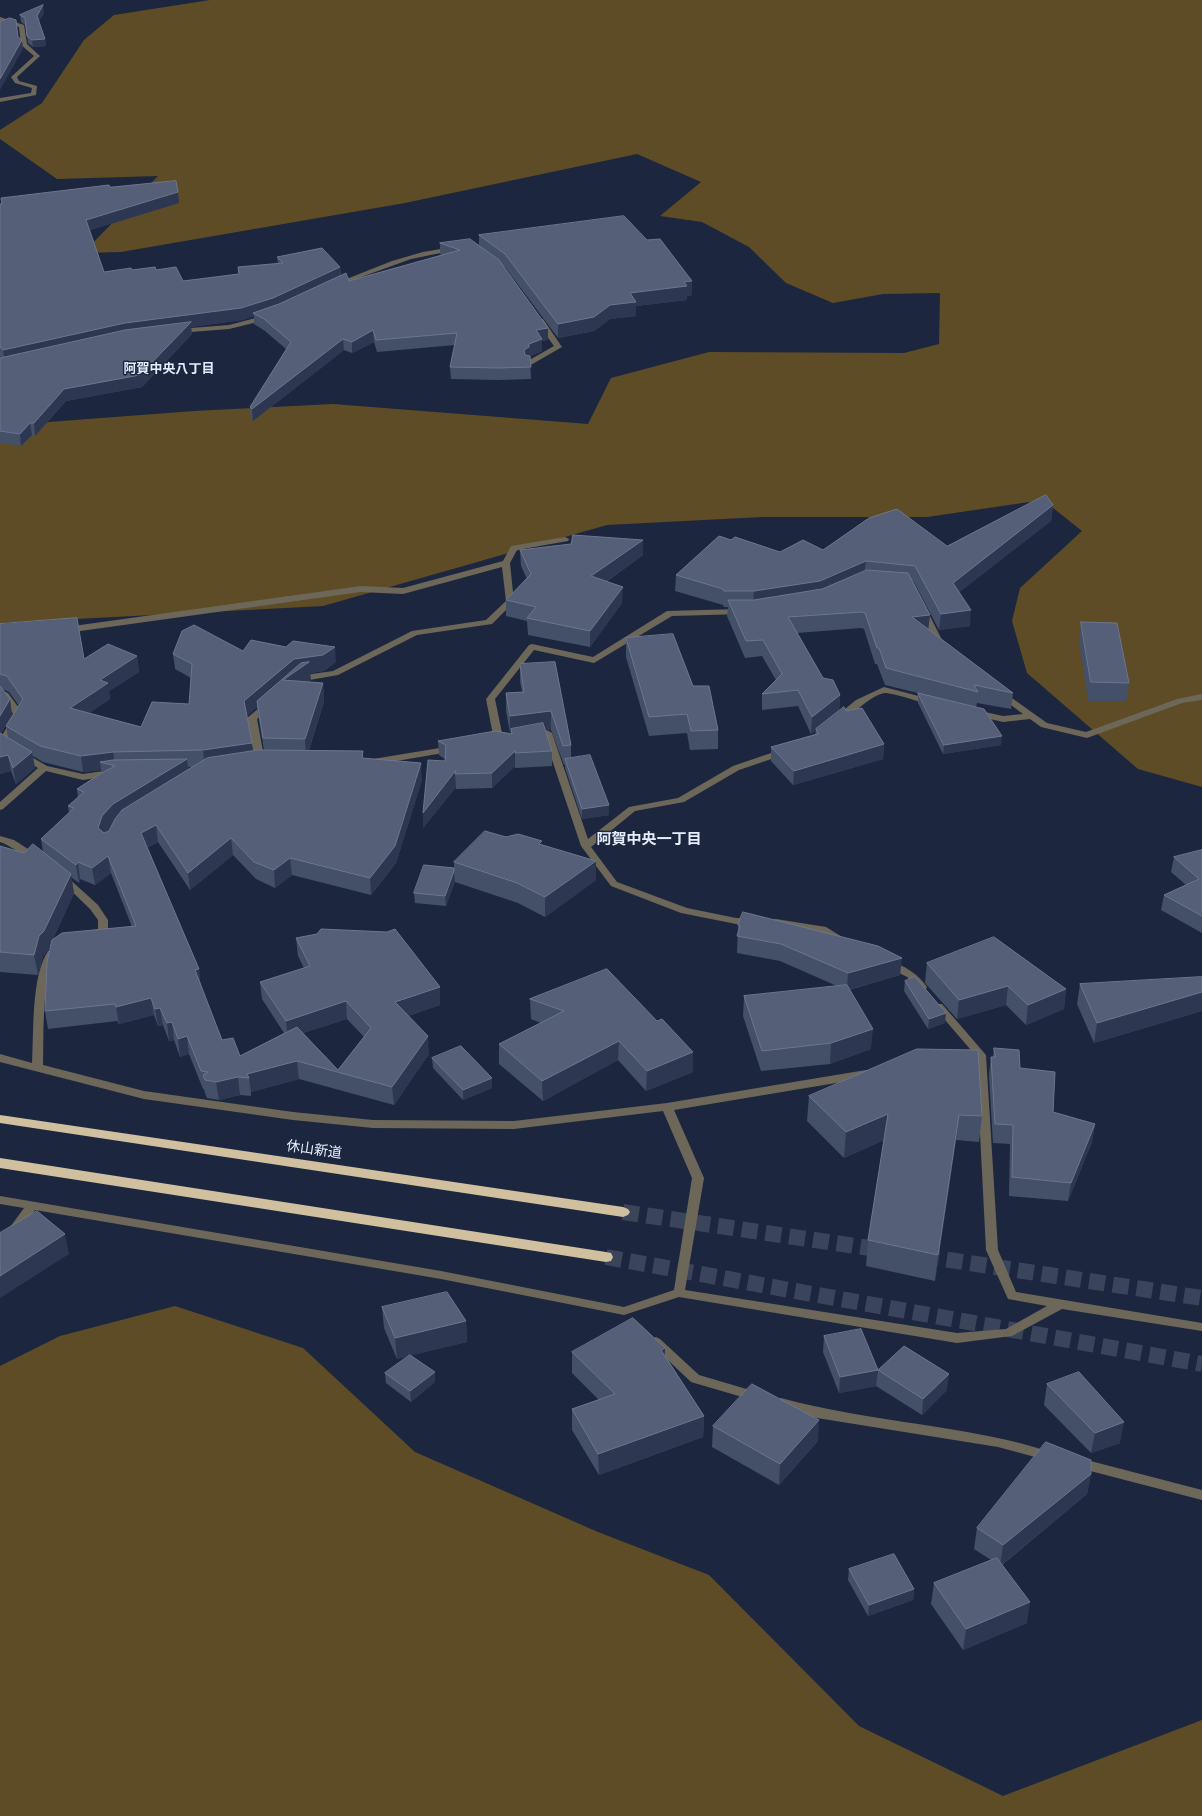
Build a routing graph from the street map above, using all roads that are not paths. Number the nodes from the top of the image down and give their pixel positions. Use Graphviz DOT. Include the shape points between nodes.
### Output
graph roads {
  1 [pos="0,19"];
  2 [pos="0,100"];
  3 [pos="458,248"];
  4 [pos="328,288"];
  5 [pos="534,313"];
  6 [pos="275,314"];
  7 [pos="166,332"];
  8 [pos="529,364"];
  9 [pos="565,539"];
  10 [pos="506,563"];
  11 [pos="918,598"];
  12 [pos="746,611"];
  13 [pos="55,630"];
  14 [pos="950,655"];
  15 [pos="293,683"];
  16 [pos="993,688"];
  17 [pos="0,693"];
  18 [pos="1202,697"];
  19 [pos="275,698"];
  20 [pos="944,705"];
  21 [pos="966,710"];
  22 [pos="1030,716"];
  23 [pos="828,726"];
  24 [pos="527,736"];
  25 [pos="513,738"];
  26 [pos="1,743"];
  27 [pos="461,747"];
  28 [pos="790,750"];
  29 [pos="260,763"];
  30 [pos="361,763"];
  31 [pos="44,768"];
  32 [pos="122,772"];
  33 [pos="0,807"];
  34 [pos="0,839"];
  35 [pos="586,846"];
  36 [pos="90,942"];
  37 [pos="848,943"];
  38 [pos="61,946"];
  39 [pos="883,961"];
  40 [pos="980,1055"];
  41 [pos="965,1057"];
  42 [pos="0,1058"];
  43 [pos="37,1068"];
  44 [pos="879,1072"];
  45 [pos="667,1107"];
  46 [pos="0,1119"];
  47 [pos="0,1163"];
  48 [pos="0,1200"];
  49 [pos="33,1205"];
  50 [pos="624,1212"];
  51 [pos="0,1250"];
  52 [pos="606,1257"];
  53 [pos="679,1293"];
  54 [pos="1061,1304"];
  55 [pos="624,1311"];
  56 [pos="636,1322"];
  57 [pos="1202,1327"];
  58 [pos="646,1332"];
  59 [pos="1202,1495"];
  1 -- 2 [label="street" via="22,26 24,45 37,56 14,77 17,82 35,87 34,94"];
  3 -- 4 [label="street" via="429,252 372,270"];
  5 -- 8 [label="street" via="558,347"];
  6 -- 7 [label="street" via="229,327"];
  9 -- 10 [label="street" via="514,548"];
  10 -- 13 [label="street" via="403,591 361,589"];
  10 -- 15 [label="street" via="510,602 489,622 415,633 335,673 299,678"];
  11 -- 14 [label="street" via="943,650"];
  12 -- 25 [label="street" via="670,613 594,660 532,647 490,700 495,741"];
  16 -- 22 [label="street"];
  17 -- 26 [label="street" via="5,695 19,715"];
  18 -- 22 [label="street" via="1180,701 1087,735 1044,725"];
  19 -- 29 [label="street" via="252,718"];
  20 -- 23 [label="street" via="884,690 859,702"];
  21 -- 22 [label="street" via="1003,719"];
  24 -- 35 [label="street" via="548,733"];
  26 -- 31 [label="street"];
  27 -- 30 [label="street"];
  28 -- 35 [label="street" via="736,768 681,800 632,809"];
  31 -- 32 [label="street" via="83,777"];
  31 -- 33 [label="street"];
  34 -- 36 [label="street" via="11,842 49,866 94,907 103,920 103,932"];
  35 -- 37 [label="street" via="614,884 685,910 736,921 779,922 822,929"];
  38 -- 43 [label="street" via="49,956 43,979"];
  39 -- 40 [label="street" via="911,975"];
  40 -- 41 [label="street"];
  40 -- 54 [label="street" via="992,1250 1012,1296"];
  42 -- 43 [label="street"];
  43 -- 45 [label="street" via="144,1095 293,1116 373,1124 514,1125"];
  44 -- 45 [label="street"];
  45 -- 53 [label="street" via="698,1178"];
  46 -- 50 [label="highway, 休山新道"];
  47 -- 52 [label="highway"];
  48 -- 49 [label="street"];
  49 -- 51 [label="street"];
  49 -- 55 [label="street" via="441,1275"];
  53 -- 54 [label="street" via="957,1338 1008,1333"];
  53 -- 55 [label="street"];
  54 -- 57 [label="street"];
  55 -- 56 [label="street"];
  58 -- 59 [label="street" via="695,1379 817,1413 998,1442"];
}
